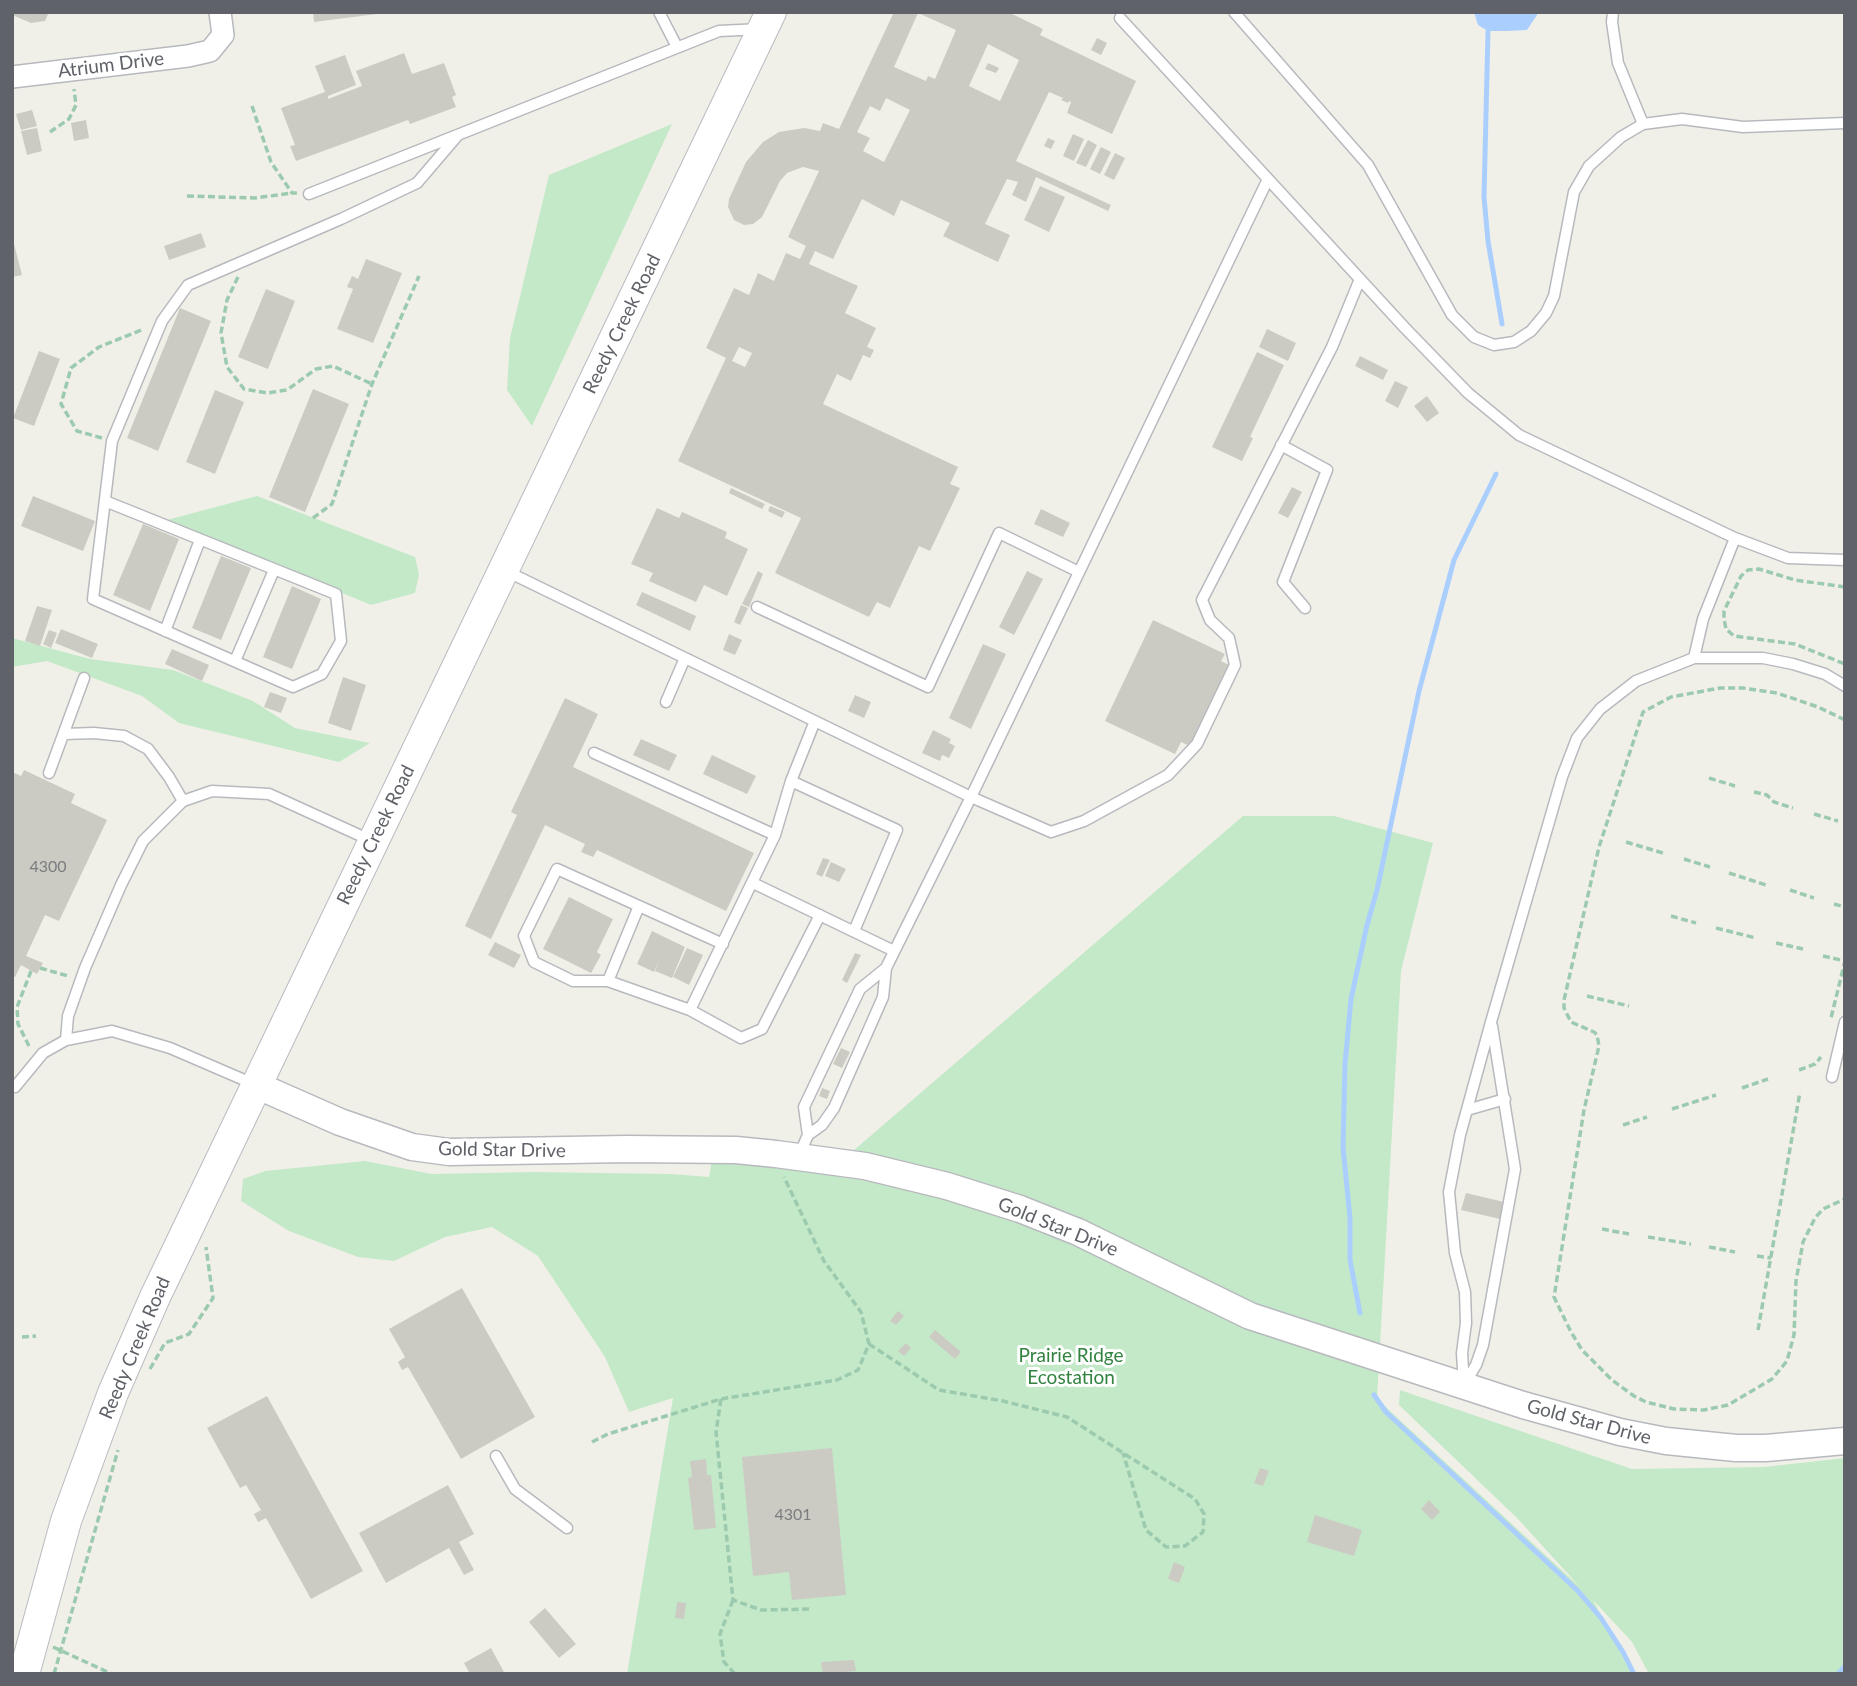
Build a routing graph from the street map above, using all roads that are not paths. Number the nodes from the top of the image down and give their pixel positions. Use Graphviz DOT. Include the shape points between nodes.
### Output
graph roads {
  1 [pos="220,12"];
  2 [pos="659,12"];
  3 [pos="1234,12"];
  4 [pos="1613,12"];
  5 [pos="1120,18"];
  6 [pos="767,20"];
  7 [pos="677,47"];
  8 [pos="12,78"];
  9 [pos="1845,123"];
  10 [pos="1643,124"];
  11 [pos="458,135"];
  12 [pos="1268,179"];
  13 [pos="309,194"];
  14 [pos="1360,279"];
  15 [pos="1281,444"];
  16 [pos="105,501"];
  17 [pos="1735,538"];
  18 [pos="200,540"];
  19 [pos="1845,560"];
  20 [pos="274,570"];
  21 [pos="503,570"];
  22 [pos="1079,572"];
  23 [pos="757,607"];
  24 [pos="1305,608"];
  25 [pos="165,631"];
  26 [pos="685,658"];
  27 [pos="1694,658"];
  28 [pos="235,661"];
  29 [pos="85,678"];
  30 [pos="1845,686"];
  31 [pos="666,702"];
  32 [pos="815,722"];
  33 [pos="64,734"];
  34 [pos="594,753"];
  35 [pos="49,773"];
  36 [pos="791,781"];
  37 [pos="971,797"];
  38 [pos="183,802"];
  39 [pos="775,835"];
  40 [pos="373,841"];
  41 [pos="753,883"];
  42 [pos="639,906"];
  43 [pos="820,915"];
  44 [pos="854,931"];
  45 [pos="723,944"];
  46 [pos="894,951"];
  47 [pos="886,968"];
  48 [pos="608,981"];
  49 [pos="690,1010"];
  50 [pos="1491,1022"];
  51 [pos="1845,1022"];
  52 [pos="66,1040"];
  53 [pos="1832,1077"];
  54 [pos="12,1085"];
  55 [pos="256,1085"];
  56 [pos="1505,1099"];
  57 [pos="1467,1110"];
  58 [pos="794,1148"];
  59 [pos="1464,1385"];
  60 [pos="1845,1441"];
  61 [pos="496,1456"];
  62 [pos="566,1528"];
  63 [pos="24,1674"];
  1 -- 8 [label="street, Atrium Drive" via="223,35 210,51"];
  2 -- 7 [label="lane"];
  3 -- 10 [label="lane" via="1367,164 1452,315 1474,337 1494,345 1514,342 1546,313 1574,192 1589,166 1621,136"];
  4 -- 10 [label="lane" via="1618,63"];
  5 -- 12 [label="lane"];
  6 -- 7 [label="lane"];
  6 -- 21 [label="main road, Reedy Creek Road"];
  7 -- 11 [label="lane"];
  9 -- 10 [label="lane" via="1743,127 1682,119"];
  11 -- 13 [label="lane"];
  11 -- 16 [label="lane" via="417,183 188,285 162,321 112,441"];
  12 -- 14 [label="lane"];
  12 -- 22 [label="lane"];
  14 -- 15 [label="lane" via="1332,346"];
  14 -- 17 [label="lane" via="1468,393 1519,435"];
  15 -- 24 [label="lane" via="1327,470 1283,582"];
  15 -- 37 [label="lane" via="1202,600 1210,620 1229,638 1235,665 1197,744 1168,775 1084,821 1051,832"];
  16 -- 18 [label="lane"];
  16 -- 25 [label="lane" via="93,599"];
  17 -- 19 [label="lane" via="1788,558"];
  17 -- 27 [label="lane" via="1703,620"];
  18 -- 20 [label="lane"];
  18 -- 25 [label="lane"];
  20 -- 28 [label="lane"];
  20 -- 28 [label="lane" via="336,594 341,641 322,674 293,687"];
  21 -- 26 [label="lane"];
  21 -- 40 [label="main road, Reedy Creek Road"];
  22 -- 23 [label="lane" via="999,533 928,687"];
  22 -- 37 [label="lane"];
  25 -- 28 [label="lane"];
  26 -- 31 [label="lane"];
  26 -- 32 [label="lane"];
  27 -- 30 [label="lane" via="1763,658 1825,674"];
  27 -- 50 [label="lane" via="1636,681 1600,709 1577,738"];
  29 -- 33 [label="lane"];
  32 -- 36 [label="lane"];
  32 -- 37 [label="lane"];
  33 -- 35 [label="lane"];
  33 -- 38 [label="lane" via="124,736 148,749"];
  34 -- 39 [label="lane"];
  36 -- 39 [label="lane"];
  36 -- 44 [label="lane" via="897,831"];
  37 -- 46 [label="lane"];
  38 -- 40 [label="lane" via="212,791 269,794"];
  38 -- 52 [label="lane" via="143,841 121,885 85,968 68,1016"];
  39 -- 41 [label="lane"];
  40 -- 55 [label="main road, Reedy Creek Road"];
  41 -- 43 [label="lane"];
  41 -- 45 [label="lane"];
  42 -- 45 [label="lane"];
  42 -- 48 [label="lane"];
  42 -- 48 [label="lane" via="557,869 524,936 534,962 573,981"];
  43 -- 44 [label="lane"];
  43 -- 49 [label="lane" via="762,1029 741,1038"];
  44 -- 46 [label="lane"];
  45 -- 49 [label="lane"];
  46 -- 47 [label="lane"];
  47 -- 58 [label="lane" via="860,989 804,1107"];
  47 -- 58 [label="lane" via="883,996 834,1108 822,1125"];
  48 -- 49 [label="lane"];
  50 -- 56 [label="lane"];
  50 -- 57 [label="lane"];
  51 -- 53 [label="lane"];
  52 -- 54 [label="lane" via="43,1053 15,1087"];
  52 -- 55 [label="lane" via="112,1031 170,1048"];
  55 -- 58 [label="street, Gold Star Drive" via="353,1128 412,1147 449,1152"];
  55 -- 63 [label="main road, Reedy Creek Road" via="113,1393 66,1521"];
  56 -- 57 [label="lane"];
  56 -- 59 [label="lane" via="1515,1169 1483,1345"];
  57 -- 59 [label="lane" via="1450,1192 1455,1253 1465,1293"];
  58 -- 59 [label="street, Gold Star Drive" via="1020,1209 1078,1232 1250,1316"];
  59 -- 60 [label="street, Gold Star Drive" via="1620,1432 1666,1441 1766,1448"];
  61 -- 62 [label="lane" via="515,1489"];
}
